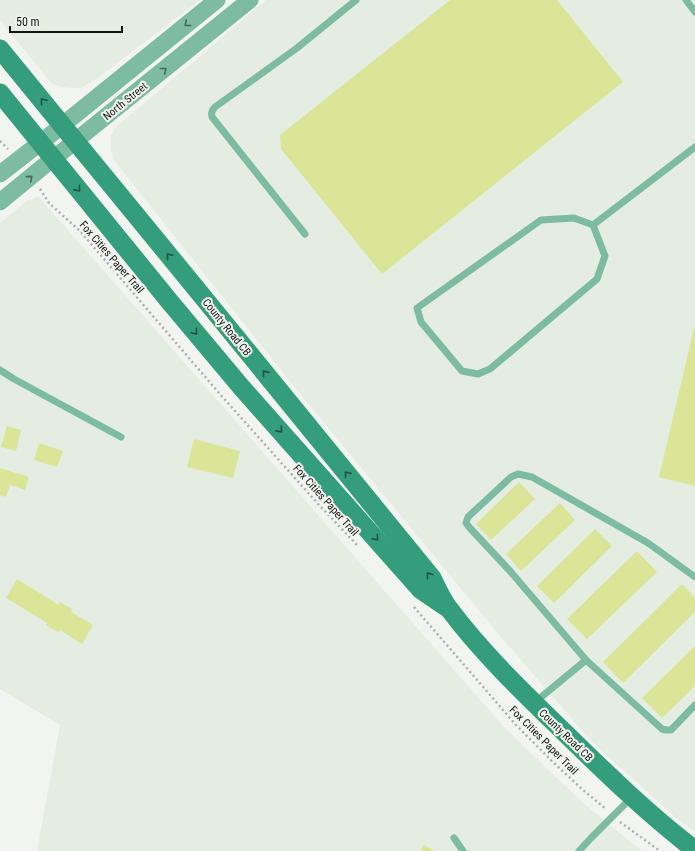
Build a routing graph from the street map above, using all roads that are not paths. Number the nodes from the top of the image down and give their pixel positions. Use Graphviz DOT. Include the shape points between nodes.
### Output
graph roads {
  1 [pos="218,0"];
  2 [pos="250,0"];
  3 [pos="356,0"];
  4 [pos="686,0"];
  5 [pos="695,12"];
  6 [pos="0,49"];
  7 [pos="0,93"];
  8 [pos="62,125"];
  9 [pos="76,141"];
  10 [pos="40,143"];
  11 [pos="695,147"];
  12 [pos="53,159"];
  13 [pos="0,174"];
  14 [pos="0,202"];
  15 [pos="593,225"];
  16 [pos="305,234"];
  17 [pos="0,370"];
  18 [pos="121,437"];
  19 [pos="695,577"];
  20 [pos="449,609"];
  21 [pos="586,660"];
  22 [pos="534,703"];
  23 [pos="695,705"];
  24 [pos="632,797"];
  25 [pos="454,838"];
  26 [pos="695,850"];
  27 [pos="463,851"];
  28 [pos="580,851"];
  1 -- 8 [label="street, North Street, one-way"];
  9 -- 2 [label="street, North Street, one-way"];
  3 -- 16 [label="lane" via="291,52 212,109 211,113"];
  4 -- 5 [label="lane"];
  8 -- 6 [label="main road, County Road CB, one-way"];
  7 -- 10 [label="main road, County Road CB"];
  8 -- 9 [label="main road, County Road CB"];
  8 -- 10 [label="street, North Street"];
  9 -- 12 [label="street, North Street"];
  20 -- 9 [label="main road, County Road CB, one-way" via="432,578"];
  10 -- 12 [label="main road, County Road CB"];
  10 -- 13 [label="street, North Street"];
  11 -- 15 [label="lane"];
  14 -- 12 [label="street, North Street, one-way"];
  12 -- 20 [label="main road, County Road CB, one-way" via="242,388 421,590"];
  15 -- 15 [label="lane" via="574,218 541,220 417,308 421,322 462,371 478,374 490,369 598,279 605,256"];
  17 -- 18 [label="lane"];
  19 -- 21 [label="lane" via="648,543 532,477 518,474 510,477 468,517 466,523"];
  20 -- 22 [label="main road, County Road CB" via="484,651"];
  21 -- 22 [label="lane"];
  21 -- 23 [label="lane" via="662,729 671,730"];
  22 -- 24 [label="main road, County Road CB"];
  24 -- 26 [label="main road, County Road CB"];
  24 -- 28 [label="lane"];
  25 -- 27 [label="lane"];
}
